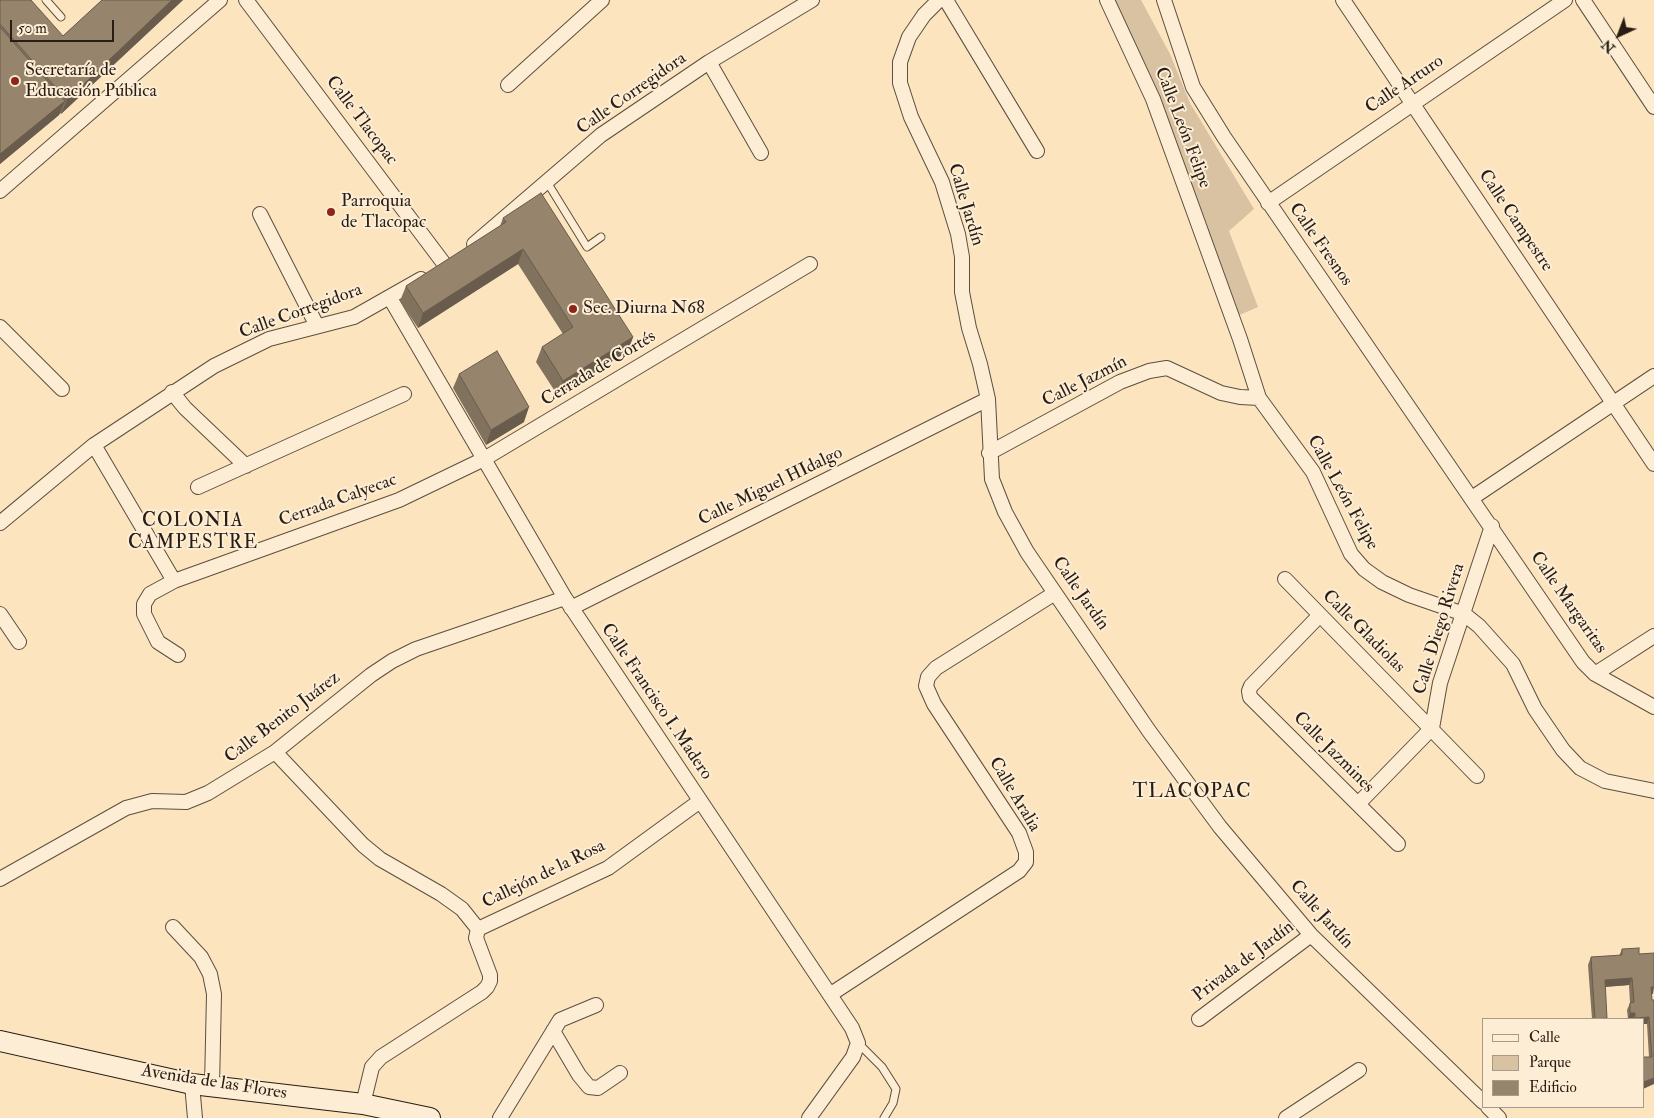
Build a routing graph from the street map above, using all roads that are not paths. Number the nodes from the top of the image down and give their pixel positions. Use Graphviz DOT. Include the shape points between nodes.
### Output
graph roads {
  1 [pos="46,0"];
  2 [pos="220,0"];
  3 [pos="246,0"];
  4 [pos="602,0"];
  5 [pos="939,0"];
  6 [pos="946,0"];
  7 [pos="1107,0"];
  8 [pos="1164,0"];
  9 [pos="1343,0"];
  10 [pos="1565,0"];
  11 [pos="1583,0"];
  12 [pos="807,1"];
  13 [pos="61,18"];
  14 [pos="709,62"];
  15 [pos="508,85"];
  16 [pos="1413,102"];
  17 [pos="1654,107"];
  18 [pos="1037,151"];
  19 [pos="761,153"];
  20 [pos="547,182"];
  21 [pos="0,191"];
  22 [pos="1268,203"];
  23 [pos="260,214"];
  24 [pos="602,237"];
  25 [pos="453,259"];
  26 [pos="810,264"];
  27 [pos="390,298"];
  28 [pos="317,326"];
  29 [pos="0,328"];
  30 [pos="1654,376"];
  31 [pos="62,389"];
  32 [pos="172,392"];
  33 [pos="404,394"];
  34 [pos="988,398"];
  35 [pos="1259,398"];
  36 [pos="1614,403"];
  37 [pos="94,445"];
  38 [pos="989,454"];
  39 [pos="484,460"];
  40 [pos="1654,464"];
  41 [pos="246,466"];
  42 [pos="198,487"];
  43 [pos="1472,498"];
  44 [pos="0,523"];
  45 [pos="1492,526"];
  46 [pos="1285,579"];
  47 [pos="174,581"];
  48 [pos="1055,593"];
  49 [pos="568,603"];
  50 [pos="0,614"];
  51 [pos="1464,614"];
  52 [pos="1319,616"];
  53 [pos="1654,636"];
  54 [pos="19,642"];
  55 [pos="178,655"];
  56 [pos="1595,674"];
  57 [pos="1654,707"];
  58 [pos="1432,728"];
  59 [pos="275,752"];
  60 [pos="1477,776"];
  61 [pos="1654,791"];
  62 [pos="700,801"];
  63 [pos="1358,804"];
  64 [pos="1398,844"];
  65 [pos="0,879"];
  66 [pos="173,927"];
  67 [pos="478,929"];
  68 [pos="1311,935"];
  69 [pos="831,994"];
  70 [pos="596,1005"];
  71 [pos="1199,1018"];
  72 [pos="553,1031"];
  73 [pos="0,1041"];
  74 [pos="858,1043"];
  75 [pos="1359,1070"];
  76 [pos="620,1073"];
  77 [pos="192,1084"];
  78 [pos="212,1086"];
  79 [pos="1482,1101"];
  80 [pos="363,1104"];
  81 [pos="1489,1108"];
  82 [pos="195,1118"];
  83 [pos="430,1118"];
  84 [pos="500,1118"];
  85 [pos="809,1118"];
  86 [pos="884,1118"];
  87 [pos="1286,1118"];
  88 [pos="1499,1118"];
  1 -- 13 [label="lane"];
  2 -- 21 [label="street"];
  3 -- 25 [label="street, Calle Tlacopac"];
  4 -- 15 [label="street"];
  5 -- 34 [label="street, Calle Jardín" via="909,37 900,62 900,83 911,117 942,182 958,234 962,292"];
  6 -- 18 [label="street"];
  7 -- 35 [label="street, Calle León Felipe" via="1152,99"];
  8 -- 22 [label="street, Calle Fresnos" via="1192,87"];
  9 -- 16 [label="street, Calle Campestre"];
  10 -- 16 [label="street, Calle Arturo"];
  11 -- 17 [label="street"];
  12 -- 14 [label="street, Calle Corregidora"];
  14 -- 19 [label="street"];
  14 -- 20 [label="street, Calle Corregidora" via="601,135"];
  16 -- 22 [label="street, Calle Arturo"];
  16 -- 36 [label="street, Calle Campestre"];
  20 -- 24 [label="lane" via="586,247"];
  20 -- 25 [label="street, Calle Corregidora" via="484,237"];
  22 -- 43 [label="street, Calle Fresnos"];
  23 -- 28 [label="street"];
  25 -- 27 [label="street, Calle Corregidora"];
  26 -- 39 [label="street, Cerrada de Cortés"];
  27 -- 28 [label="street, Calle Corregidora" via="354,317"];
  27 -- 39 [label="street, Calle Francisco I. Madero"];
  28 -- 32 [label="street, Calle Corregidora" via="269,339 214,366"];
  29 -- 31 [label="street"];
  30 -- 36 [label="street"];
  32 -- 37 [label="street, Calle Corregidora"];
  32 -- 41 [label="street"];
  33 -- 41 [label="street"];
  34 -- 38 [label="street, Calle Jardín"];
  34 -- 49 [label="street, Calle Miguel HIdalgo"];
  35 -- 38 [label="street, Calle Jazmín" via="1221,393 1167,368 1149,371 1120,382"];
  35 -- 51 [label="street, Calle León Felipe" via="1313,472 1340,534 1364,569 1409,595"];
  36 -- 40 [label="street, Calle Campestre"];
  36 -- 43 [label="street"];
  37 -- 44 [label="street, Calle Corregidora"];
  37 -- 47 [label="street"];
  38 -- 48 [label="street, Calle Jardín" via="992,479 1004,512"];
  39 -- 47 [label="street, Cerrada Calyecac" via="399,500"];
  39 -- 49 [label="street, Calle Francisco I. Madero"];
  41 -- 42 [label="street"];
  43 -- 45 [label="street, Calle Margaritas"];
  45 -- 51 [label="street, Calle Diego Rivera"];
  45 -- 56 [label="street, Calle Margaritas" via="1583,662"];
  46 -- 52 [label="street, Calle Gladiolas"];
  47 -- 55 [label="street, Cerrada Calyecac" via="150,594 144,604 144,614 158,642"];
  48 -- 68 [label="street, Calle Jardín" via="1149,731 1220,827"];
  48 -- 69 [label="street, Calle Aralia" via="936,668 928,677 926,686 934,704 1019,834 1026,862 1019,871"];
  49 -- 59 [label="street, Calle Benito Juárez" via="416,649 392,660"];
  49 -- 62 [label="street, Calle Francisco I. Madero"];
  50 -- 54 [label="street"];
  51 -- 58 [label="street, Calle Diego Rivera" via="1440,683"];
  51 -- 61 [label="street, Calle León Felipe" via="1513,664 1535,709 1580,768 1605,781"];
  52 -- 58 [label="street, Calle Gladiolas"];
  52 -- 63 [label="street, Calle Jazmines" via="1251,686 1250,696"];
  53 -- 56 [label="street"];
  56 -- 57 [label="street, Calle Margaritas"];
  58 -- 60 [label="street, Calle Gladiolas"];
  58 -- 63 [label="street"];
  59 -- 65 [label="street, Calle Benito Juárez" via="208,793 186,802 152,801 126,808"];
  59 -- 67 [label="street" via="363,845 380,859 441,894 462,910"];
  62 -- 67 [label="street, Callejón de la Rosa" via="608,868"];
  62 -- 69 [label="street, Calle Francisco I. Madero"];
  63 -- 64 [label="street, Calle Jazmines"];
  66 -- 78 [label="street" via="200,957 210,974 214,994"];
  67 -- 80 [label="street, Callejón de la Rosa" via="476,938 490,975 487,987 381,1056 372,1067"];
  68 -- 71 [label="street, Privada de Jardín"];
  68 -- 79 [label="street, Calle Jardín"];
  69 -- 74 [label="street, Calle Francisco I. Madero"];
  70 -- 72 [label="street" via="560,1020"];
  72 -- 76 [label="street" via="589,1087 598,1088"];
  72 -- 84 [label="street"];
  73 -- 77 [label="street, Avenida de las Flores"];
  74 -- 85 [label="street" via="852,1057"];
  74 -- 86 [label="lane" via="882,1067 896,1089 893,1104"];
  75 -- 87 [label="street"];
  77 -- 78 [label="street, Avenida de las Flores"];
  77 -- 82 [label="street"];
  78 -- 80 [label="street, Avenida de las Flores"];
  80 -- 83 [label="street, Avenida de las Flores"];
  81 -- 88 [label="street"];
}
